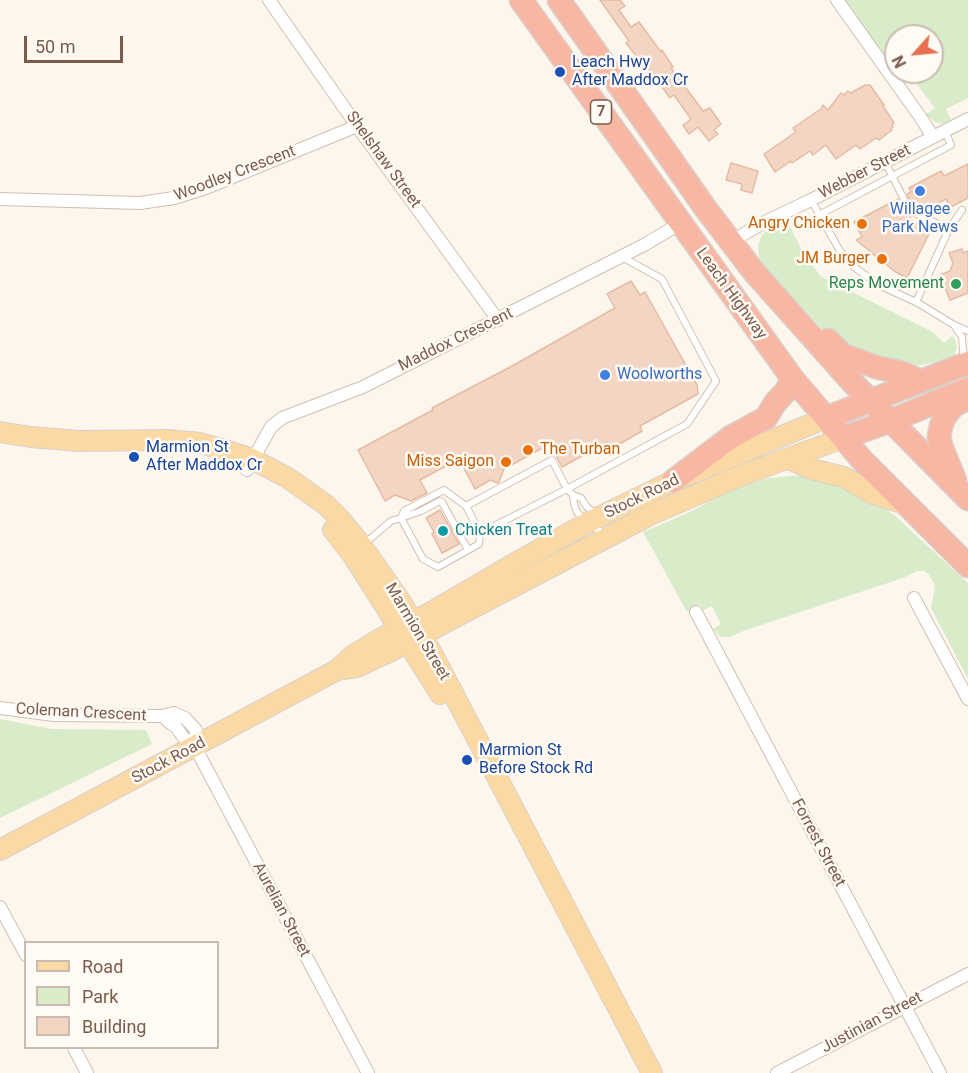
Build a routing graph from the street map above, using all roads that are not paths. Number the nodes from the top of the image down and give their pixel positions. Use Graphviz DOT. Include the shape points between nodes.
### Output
graph roads {
  1 [pos="269,0"];
  2 [pos="521,0"];
  3 [pos="559,0"];
  4 [pos="837,0"];
  5 [pos="968,119"];
  6 [pos="357,126"];
  7 [pos="945,131"];
  8 [pos="933,137"];
  9 [pos="885,162"];
  10 [pos="892,176"];
  11 [pos="0,199"];
  12 [pos="811,200"];
  13 [pos="962,210"];
  14 [pos="819,215"];
  15 [pos="681,223"];
  16 [pos="949,229"];
  17 [pos="730,242"];
  18 [pos="621,256"];
  19 [pos="915,302"];
  20 [pos="782,304"];
  21 [pos="498,320"];
  22 [pos="954,325"];
  23 [pos="968,331"];
  24 [pos="966,364"];
  25 [pos="792,378"];
  26 [pos="921,381"];
  27 [pos="968,389"];
  28 [pos="968,398"];
  29 [pos="870,401"];
  30 [pos="826,418"];
  31 [pos="890,421"];
  32 [pos="0,432"];
  33 [pos="843,438"];
  34 [pos="0,443"];
  35 [pos="789,459"];
  36 [pos="250,464"];
  37 [pos="673,481"];
  38 [pos="567,489"];
  39 [pos="573,495"];
  40 [pos="964,495"];
  41 [pos="905,504"];
  42 [pos="466,506"];
  43 [pos="400,518"];
  44 [pos="594,520"];
  45 [pos="480,533"];
  46 [pos="608,536"];
  47 [pos="357,550"];
  48 [pos="468,550"];
  49 [pos="968,567"];
  50 [pos="914,598"];
  51 [pos="696,612"];
  52 [pos="410,632"];
  53 [pos="968,699"];
  54 [pos="0,708"];
  55 [pos="195,747"];
  56 [pos="0,850"];
  57 [pos="0,906"];
  58 [pos="24,951"];
  59 [pos="968,974"];
  60 [pos="904,1006"];
  61 [pos="75,1049"];
  62 [pos="87,1073"];
  63 [pos="368,1073"];
  64 [pos="640,1073"];
  65 [pos="652,1073"];
  66 [pos="777,1073"];
  67 [pos="939,1073"];
  1 -- 6 [label="street, Shelshaw Street"];
  2 -- 15 [label="highway, Leach Highway / 7"];
  3 -- 17 [label="highway, Leach Highway / 7"];
  4 -- 8 [label="street"];
  5 -- 7 [label="street, Webber Street"];
  6 -- 11 [label="street, Woodley Crescent" via="206,189 174,198 140,203"];
  6 -- 21 [label="street, Shelshaw Street"];
  7 -- 8 [label="street, Webber Street"];
  7 -- 10 [label="lane" via="951,144"];
  8 -- 9 [label="street, Webber Street"];
  9 -- 10 [label="lane"];
  9 -- 12 [label="street, Webber Street"];
  10 -- 14 [label="lane"];
  10 -- 16 [label="lane" via="910,211"];
  12 -- 14 [label="lane"];
  12 -- 17 [label="street, Webber Street"];
  13 -- 16 [label="lane"];
  14 -- 19 [label="lane" via="854,267 879,285"];
  15 -- 18 [label="street, Maddox Crescent"];
  15 -- 25 [label="highway, Leach Highway / 7"];
  16 -- 19 [label="lane"];
  17 -- 20 [label="highway, Leach Highway / 7"];
  18 -- 21 [label="street, Maddox Crescent"];
  18 -- 38 [label="lane" via="662,279 716,381 687,424"];
  19 -- 22 [label="lane"];
  20 -- 26 [label="highway" via="843,355"];
  20 -- 29 [label="highway, Leach Highway / 7"];
  21 -- 36 [label="street, Maddox Crescent" via="363,387 282,418 271,427"];
  22 -- 23 [label="lane"];
  22 -- 24 [label="lane" via="962,337"];
  24 -- 26 [label="highway, Stock Road"];
  25 -- 30 [label="highway, Leach Highway / 7"];
  25 -- 37 [label="highway" via="766,418 731,437"];
  26 -- 29 [label="highway, Stock Road"];
  27 -- 31 [label="highway, Stock Road"];
  28 -- 40 [label="highway" via="953,406 944,418 939,437"];
  29 -- 30 [label="highway, Stock Road"];
  29 -- 31 [label="highway, Leach Highway / 7"];
  30 -- 33 [label="highway, Leach Highway / 7"];
  30 -- 37 [label="main road, Stock Road"];
  31 -- 33 [label="highway, Stock Road"];
  31 -- 40 [label="highway, Leach Highway / 7"];
  32 -- 36 [label="main road, Marmion Street" via="78,441 200,443"];
  33 -- 35 [label="main road, Stock Road"];
  33 -- 41 [label="highway, Leach Highway / 7"];
  34 -- 36 [label="main road, Marmion Street" via="77,451 196,454"];
  35 -- 41 [label="main road" via="844,477 873,494"];
  35 -- 46 [label="main road, Stock Road" via="702,492"];
  36 -- 47 [label="main road, Marmion Street" via="288,478 326,505 340,519"];
  37 -- 44 [label="main road, Stock Road"];
  38 -- 39 [label="lane"];
  38 -- 42 [label="lane" via="552,460"];
  38 -- 45 [label="lane"];
  39 -- 44 [label="lane" via="580,498"];
  39 -- 44 [label="lane" via="577,512"];
  41 -- 49 [label="highway, Leach Highway / 7"];
  42 -- 43 [label="lane" via="444,490 404,511"];
  42 -- 45 [label="lane"];
  43 -- 47 [label="lane"];
  43 -- 48 [label="lane" via="423,559 438,567"];
  43 -- 48 [label="lane" via="440,501"];
  44 -- 46 [label="lane"];
  44 -- 52 [label="main road, Stock Road"];
  45 -- 48 [label="lane" via="479,544"];
  46 -- 52 [label="main road, Stock Road"];
  47 -- 52 [label="main road, Marmion Street"];
  50 -- 53 [label="street"];
  51 -- 60 [label="street, Forrest Street"];
  52 -- 55 [label="main road, Stock Road" via="352,656 337,670"];
  52 -- 64 [label="main road, Marmion Street"];
  52 -- 65 [label="main road, Marmion Street"];
  54 -- 55 [label="street, Coleman Crescent" via="54,715 163,716"];
  55 -- 56 [label="main road, Stock Road"];
  55 -- 63 [label="street, Aurelian Street"];
  57 -- 58 [label="street"];
  59 -- 60 [label="street, Justinian Street"];
  60 -- 66 [label="street, Justinian Street"];
  60 -- 67 [label="street, Forrest Street"];
  61 -- 62 [label="street"];
}
